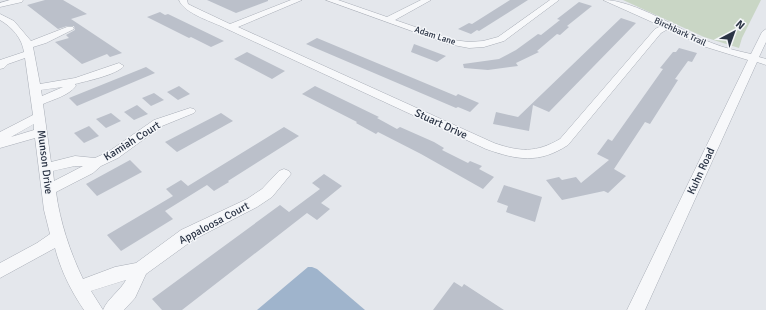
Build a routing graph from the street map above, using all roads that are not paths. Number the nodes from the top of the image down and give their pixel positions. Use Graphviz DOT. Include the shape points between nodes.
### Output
graph roads {
  1 [pos="19,0"];
  2 [pos="183,0"];
  3 [pos="298,0"];
  4 [pos="330,0"];
  5 [pos="426,0"];
  6 [pos="555,0"];
  7 [pos="608,0"];
  8 [pos="0,5"];
  9 [pos="2,19"];
  10 [pos="388,20"];
  11 [pos="668,26"];
  12 [pos="230,27"];
  13 [pos="70,29"];
  14 [pos="766,32"];
  15 [pos="29,53"];
  16 [pos="760,61"];
  17 [pos="0,66"];
  18 [pos="119,66"];
  19 [pos="0,71"];
  20 [pos="76,82"];
  21 [pos="35,88"];
  22 [pos="37,102"];
  23 [pos="190,111"];
  24 [pos="38,117"];
  25 [pos="41,132"];
  26 [pos="0,138"];
  27 [pos="0,144"];
  28 [pos="96,163"];
  29 [pos="46,168"];
  30 [pos="284,174"];
  31 [pos="48,190"];
  32 [pos="59,236"];
  33 [pos="140,269"];
  34 [pos="0,271"];
  35 [pos="79,288"];
  36 [pos="94,310"];
  37 [pos="112,310"];
  38 [pos="636,310"];
  1 -- 8 [label="street"];
  2 -- 12 [label="street, Stuart Drive" via="189,8"];
  3 -- 12 [label="street"];
  4 -- 10 [label="street, Adam Lane"];
  5 -- 10 [label="street"];
  6 -- 10 [label="street, Adam Lane" via="501,39 484,44 451,42"];
  7 -- 11 [label="street, Birchbark Trail"];
  9 -- 15 [label="street, Munson Drive" via="16,28"];
  11 -- 12 [label="street, Stuart Drive" via="658,31 564,142 556,148 530,156 490,146"];
  11 -- 16 [label="street, Birchbark Trail" via="714,47"];
  13 -- 15 [label="street" via="42,41"];
  14 -- 16 [label="street, Kuhn Road"];
  15 -- 17 [label="street" via="4,62"];
  15 -- 19 [label="street"];
  15 -- 21 [label="street, Munson Drive"];
  16 -- 38 [label="street, Kuhn Road"];
  18 -- 20 [label="street"];
  20 -- 21 [label="street"];
  20 -- 22 [label="street" via="63,92"];
  21 -- 22 [label="street, Munson Drive"];
  22 -- 24 [label="street, Munson Drive"];
  23 -- 28 [label="street, Kamiah Court" via="158,123 113,155"];
  24 -- 25 [label="street, Munson Drive"];
  24 -- 26 [label="street"];
  25 -- 27 [label="street"];
  25 -- 29 [label="street, Munson Drive"];
  28 -- 29 [label="street, Kamiah Court" via="75,161"];
  28 -- 31 [label="street, Kamiah Court" via="88,170"];
  29 -- 31 [label="street, Munson Drive"];
  30 -- 33 [label="street, Appaloosa Court" via="267,193 252,203 187,235"];
  31 -- 32 [label="street, Munson Drive" via="50,210"];
  32 -- 34 [label="street"];
  32 -- 35 [label="street, Munson Drive" via="67,263"];
  33 -- 35 [label="street, Appaloosa Court"];
  33 -- 37 [label="street, Appaloosa Court" via="129,292"];
  35 -- 36 [label="street, Munson Drive"];
}
